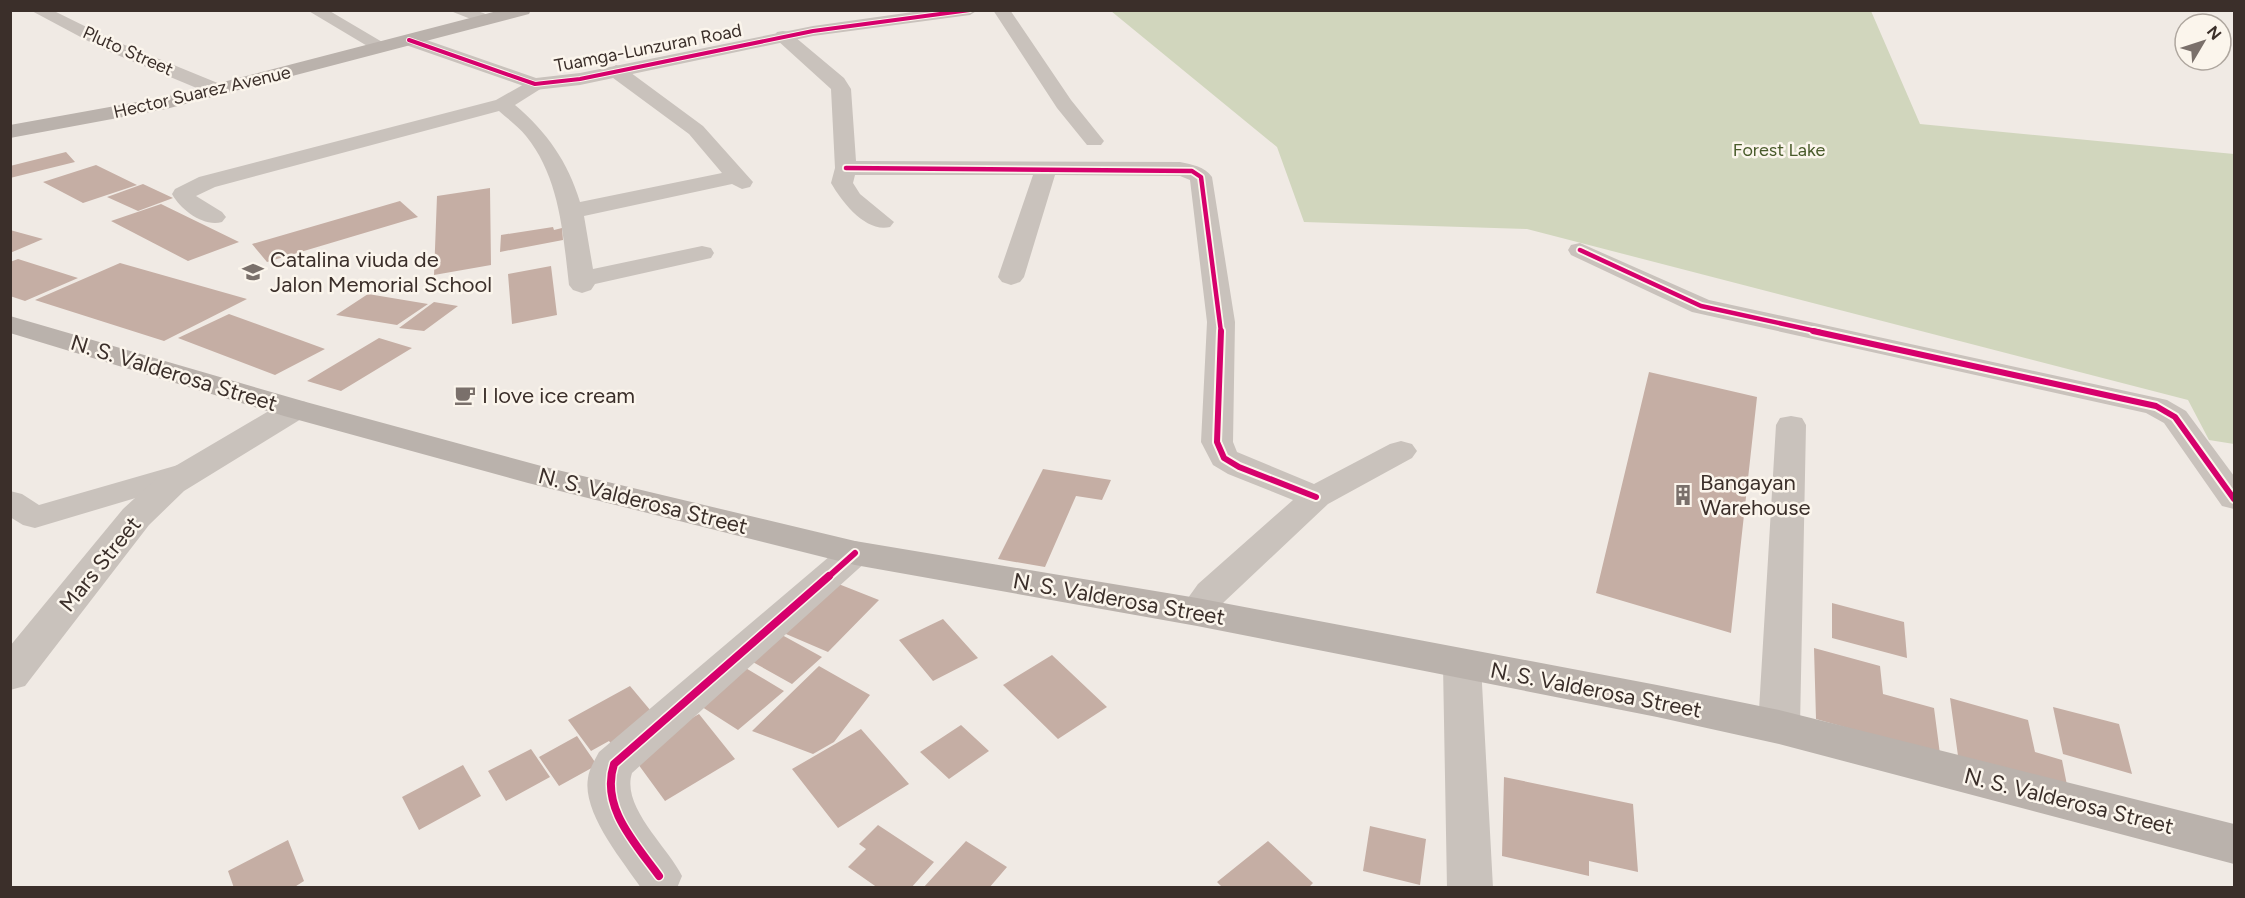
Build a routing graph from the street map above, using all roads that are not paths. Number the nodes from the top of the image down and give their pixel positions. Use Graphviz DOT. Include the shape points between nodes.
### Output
graph roads {
  1 [pos="315,10"];
  2 [pos="456,10"];
  3 [pos="970,10"];
  4 [pos="1000,10"];
  5 [pos="31,11"];
  6 [pos="519,11"];
  7 [pos="486,20"];
  8 [pos="783,36"];
  9 [pos="394,43"];
  10 [pos="616,71"];
  11 [pos="535,84"];
  12 [pos="218,90"];
  13 [pos="503,104"];
  14 [pos="15,129"];
  15 [pos="1094,141"];
  16 [pos="846,168"];
  17 [pos="1046,169"];
  18 [pos="573,211"];
  19 [pos="214,217"];
  20 [pos="882,222"];
  21 [pos="1580,250"];
  22 [pos="702,253"];
  23 [pos="1011,277"];
  24 [pos="10,324"];
  25 [pos="295,409"];
  26 [pos="1791,425"];
  27 [pos="1401,451"];
  28 [pos="2221,463"];
  29 [pos="193,468"];
  30 [pos="1316,497"];
  31 [pos="2235,499"];
  32 [pos="10,501"];
  33 [pos="855,553"];
  34 [pos="1197,612"];
  35 [pos="1462,665"];
  36 [pos="10,675"];
  37 [pos="1779,727"];
  38 [pos="2235,844"];
  39 [pos="659,876"];
  40 [pos="1470,888"];
  1 -- 9 [label="street"];
  2 -- 7 [label="street"];
  3 -- 8 [label="street, Tuamga-Lunzuran Road"];
  4 -- 15 [label="street"];
  5 -- 12 [label="street, Pluto Street"];
  6 -- 7 [label="main road, Hector Suarez Avenue"];
  7 -- 9 [label="main road, Hector Suarez Avenue"];
  8 -- 10 [label="street, Tuamga-Lunzuran Road"];
  8 -- 16 [label="street" via="841,89"];
  9 -- 11 [label="street, Tuamga-Lunzuran Road"];
  9 -- 12 [label="main road, Hector Suarez Avenue"];
  10 -- 11 [label="street, Tuamga-Lunzuran Road"];
  10 -- 18 [label="street" via="696,130 740,179"];
  11 -- 13 [label="street"];
  12 -- 14 [label="main road, Hector Suarez Avenue"];
  13 -- 18 [label="street" via="533,131 558,169"];
  13 -- 19 [label="street" via="207,182 183,194 188,202"];
  16 -- 17 [label="street"];
  16 -- 20 [label="street" via="842,183 851,198"];
  17 -- 23 [label="street"];
  17 -- 30 [label="street" via="1180,169 1201,177 1221,322 1217,442 1224,458 1239,467"];
  18 -- 22 [label="street" via="582,282"];
  21 -- 28 [label="street" via="1701,306 2156,406 2175,417"];
  24 -- 25 [label="main road, N. S. Valderosa Street"];
  25 -- 29 [label="street, Mars Street"];
  25 -- 33 [label="main road, N. S. Valderosa Street" via="540,476"];
  26 -- 37 [label="street"];
  27 -- 30 [label="street"];
  28 -- 31 [label="street"];
  29 -- 32 [label="street" via="35,517"];
  29 -- 36 [label="street, Mars Street" via="136,517"];
  30 -- 34 [label="street" via="1211,593"];
  33 -- 34 [label="main road, N. S. Valderosa Street"];
  33 -- 39 [label="street" via="614,764 606,784 617,813"];
  34 -- 35 [label="main road, N. S. Valderosa Street"];
  35 -- 37 [label="main road, N. S. Valderosa Street" via="1657,700"];
  35 -- 40 [label="street"];
  37 -- 38 [label="main road, N. S. Valderosa Street"];
}
